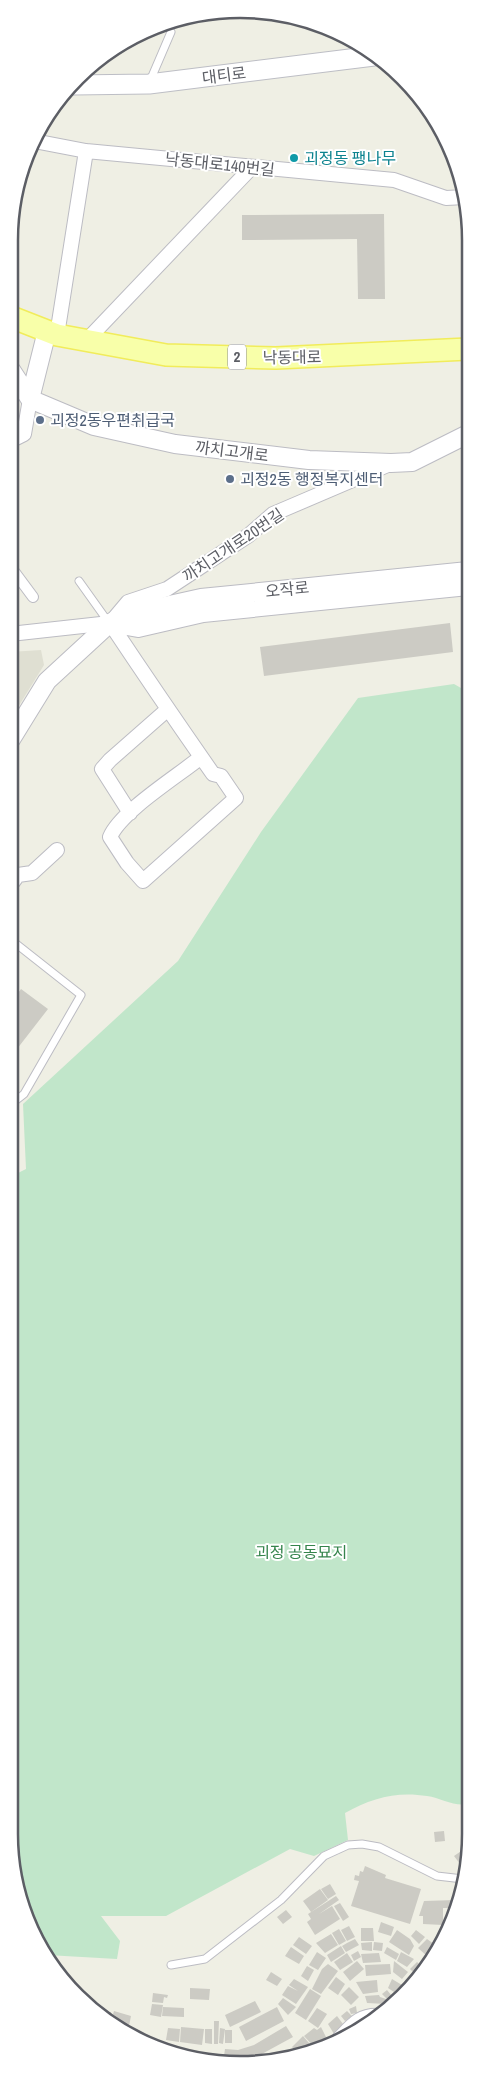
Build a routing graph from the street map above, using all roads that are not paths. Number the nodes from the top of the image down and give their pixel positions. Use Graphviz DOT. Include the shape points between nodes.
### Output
graph roads {
  1 [pos="171,32"];
  2 [pos="366,57"];
  3 [pos="149,84"];
  4 [pos="81,85"];
  5 [pos="40,142"];
  6 [pos="86,151"];
  7 [pos="251,168"];
  8 [pos="457,197"];
  9 [pos="18,320"];
  10 [pos="52,333"];
  11 [pos="86,341"];
  12 [pos="462,349"];
  13 [pos="18,381"];
  14 [pos="30,399"];
  15 [pos="18,437"];
  16 [pos="462,437"];
  17 [pos="391,463"];
  18 [pos="462,572"];
  19 [pos="18,577"];
  20 [pos="79,582"];
  21 [pos="462,587"];
  22 [pos="33,597"];
  23 [pos="110,623"];
  24 [pos="18,633"];
  25 [pos="168,709"];
  26 [pos="18,728"];
  27 [pos="201,757"];
  28 [pos="130,813"];
  29 [pos="57,850"];
  30 [pos="18,875"];
  31 [pos="18,945"];
  32 [pos="18,1099"];
  33 [pos="457,1878"];
  34 [pos="171,1965"];
  35 [pos="367,2017"];
  36 [pos="351,2026"];
  1 -- 3 [label="lane"];
  2 -- 3 [label="main road, 대티로"];
  3 -- 4 [label="main road, 대티로"];
  5 -- 6 [label="street, 낙동대로140번길"];
  6 -- 7 [label="street, 낙동대로140번길"];
  6 -- 10 [label="street"];
  7 -- 8 [label="street, 낙동대로140번길" via="394,180 446,198"];
  7 -- 11 [label="street"];
  9 -- 10 [label="main road, 낙동대로 / 2"];
  10 -- 11 [label="main road, 낙동대로 / 2"];
  10 -- 14 [label="street"];
  11 -- 12 [label="main road, 낙동대로 / 2" via="166,355 276,358"];
  13 -- 14 [label="street"];
  14 -- 15 [label="street" via="24,434"];
  14 -- 17 [label="street, 까치고개로" via="94,426 176,444 309,460"];
  16 -- 17 [label="street, 까치고개로" via="412,462"];
  17 -- 23 [label="street, 까치고개로20번길" via="273,514 249,536 167,589 128,602"];
  18 -- 23 [label="street, 오작로" via="201,598 129,614"];
  19 -- 22 [label="street"];
  20 -- 23 [label="lane"];
  21 -- 23 [label="street, 오작로" via="203,613 138,628"];
  23 -- 24 [label="street"];
  23 -- 25 [label="street"];
  23 -- 26 [label="street, 오작로" via="47,682"];
  25 -- 27 [label="street"];
  25 -- 28 [label="street" via="102,769"];
  27 -- 28 [label="street"];
  27 -- 28 [label="street" via="213,774 221,776 236,798 144,881 110,837 114,828"];
  29 -- 30 [label="street" via="32,873"];
  31 -- 32 [label="lane" via="81,995 24,1094"];
  33 -- 34 [label="lane" via="437,1876 379,1847 348,1845 324,1856 281,1900 205,1959"];
  35 -- 36 [label="street"];
}
